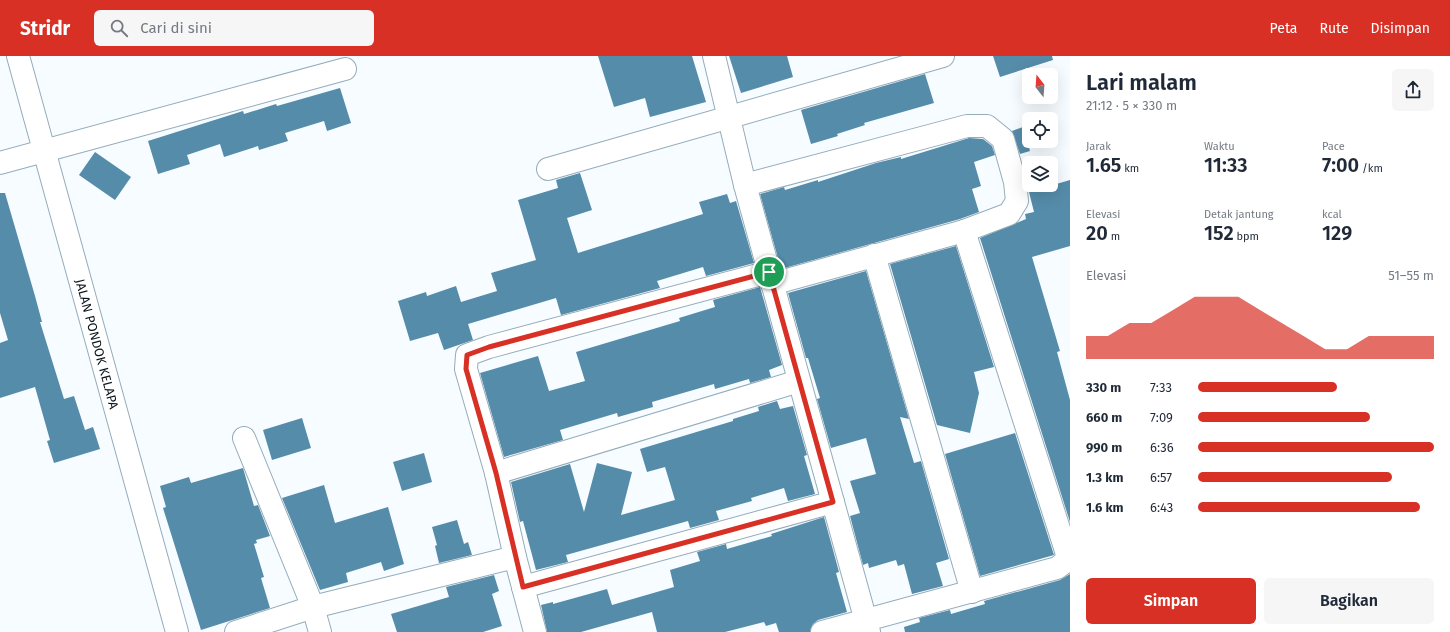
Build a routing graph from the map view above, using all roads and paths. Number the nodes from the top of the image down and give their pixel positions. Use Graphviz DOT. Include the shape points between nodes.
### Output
graph roads {
  1 [pos="18,56"];
  2 [pos="714,56"];
  3 [pos="943,56"];
  4 [pos="345,70"];
  5 [pos="729,116"];
  6 [pos="44,151"];
  7 [pos="0,163"];
  8 [pos="548,169"];
  9 [pos="745,185"];
  10 [pos="964,230"];
  11 [pos="874,255"];
  12 [pos="771,278"];
  13 [pos="799,381"];
  14 [pos="244,438"];
  15 [pos="496,473"];
  16 [pos="833,502"];
  17 [pos="515,557"];
  18 [pos="523,587"];
  19 [pos="972,592"];
  20 [pos="314,607"];
  21 [pos="868,626"];
  22 [pos="176,632"];
  23 [pos="236,632"];
  24 [pos="320,632"];
  25 [pos="535,632"];
  26 [pos="822,632"];
  1 -- 6 [label="street, JALAN PONDOK KELAPA"];
  2 -- 5 [label="street"];
  3 -- 5 [label="street"];
  4 -- 6 [label="street"];
  5 -- 8 [label="street"];
  5 -- 9 [label="street"];
  6 -- 7 [label="street"];
  6 -- 22 [label="street, JALAN PONDOK KELAPA"];
  9 -- 10 [label="street" via="967,126 988,126 1003,139 1015,182 1017,201 1009,214"];
  9 -- 12 [label="street"];
  10 -- 11 [label="street"];
  10 -- 19 [label="street" via="1067,554 1065,562 1056,568"];
  11 -- 12 [label="street"];
  11 -- 19 [label="street"];
  12 -- 13 [label="street"];
  12 -- 15 [label="street" via="497,345 467,355 466,369"];
  13 -- 15 [label="street"];
  13 -- 16 [label="street"];
  14 -- 20 [label="street"];
  15 -- 17 [label="street"];
  16 -- 18 [label="street"];
  16 -- 21 [label="street"];
  17 -- 18 [label="street"];
  17 -- 20 [label="street"];
  18 -- 25 [label="street"];
  19 -- 21 [label="street"];
  20 -- 23 [label="street"];
  20 -- 24 [label="street"];
  21 -- 26 [label="street"];
}
